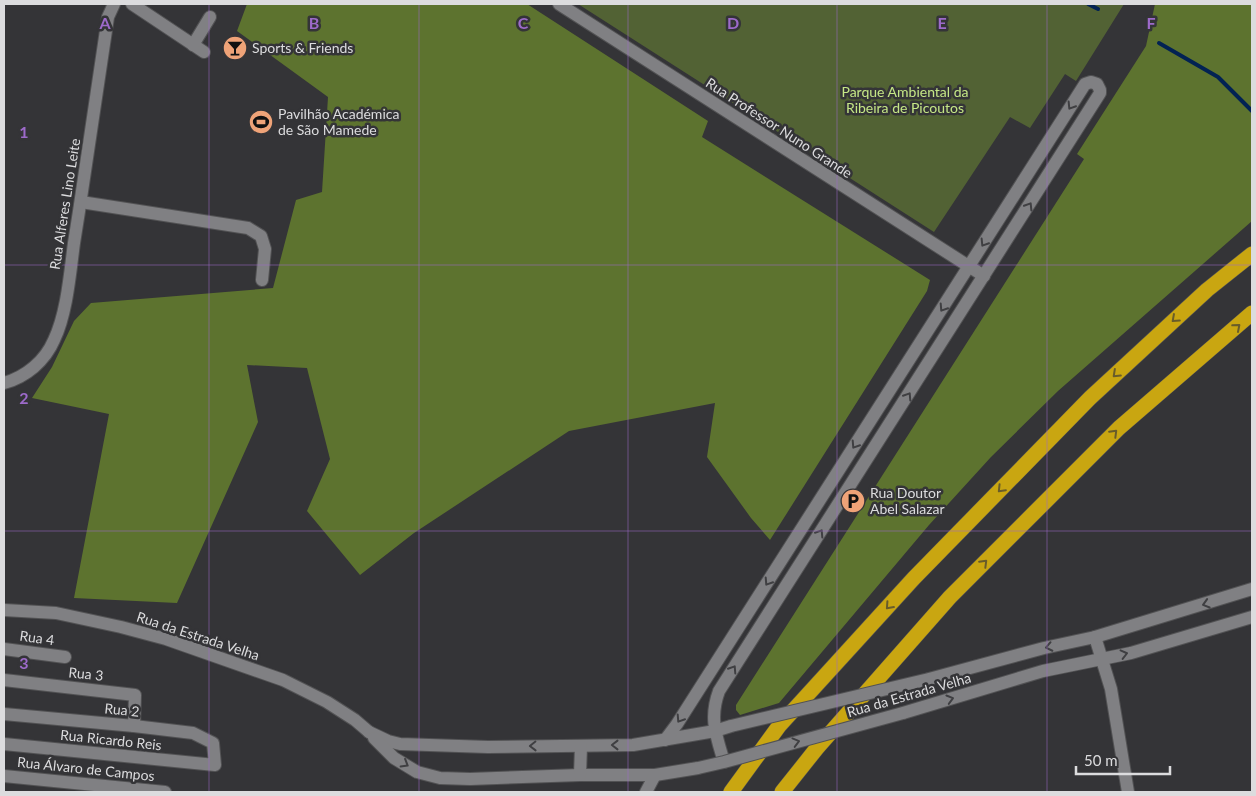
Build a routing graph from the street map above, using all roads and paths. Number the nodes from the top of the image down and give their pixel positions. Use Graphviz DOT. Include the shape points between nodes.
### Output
graph roads {
  1 [pos="114,4"];
  2 [pos="132,4"];
  3 [pos="559,4"];
  4 [pos="210,18"];
  5 [pos="193,45"];
  6 [pos="204,52"];
  7 [pos="81,202"];
  8 [pos="1252,254"];
  9 [pos="969,267"];
  10 [pos="984,276"];
  11 [pos="262,280"];
  12 [pos="1252,313"];
  13 [pos="4,383"];
  14 [pos="1252,589"];
  15 [pos="4,610"];
  16 [pos="1252,616"];
  17 [pos="1095,638"];
  18 [pos="4,649"];
  19 [pos="65,658"];
  20 [pos="1103,659"];
  21 [pos="4,680"];
  22 [pos="4,714"];
  23 [pos="134,726"];
  24 [pos="369,732"];
  25 [pos="716,736"];
  26 [pos="665,740"];
  27 [pos="4,744"];
  28 [pos="581,746"];
  29 [pos="724,762"];
  30 [pos="215,765"];
  31 [pos="580,775"];
  32 [pos="655,775"];
  33 [pos="4,776"];
  34 [pos="165,792"];
  35 [pos="646,792"];
  36 [pos="730,792"];
  37 [pos="782,792"];
  38 [pos="1128,792"];
  1 -- 7 [label="street, Rua Alferes Lino Leite" via="108,17"];
  2 -- 5 [label="street"];
  3 -- 9 [label="street, Rua Professor Nuno Grande"];
  4 -- 5 [label="street"];
  5 -- 6 [label="street"];
  7 -- 11 [label="street" via="248,228 261,236 266,249"];
  7 -- 13 [label="street, Rua Alferes Lino Leite" via="62,319 54,341 27,373"];
  8 -- 36 [label="highway, one-way" via="1207,290 1090,398 914,578 779,726"];
  9 -- 10 [label="street, Rua Professor Nuno Grande"];
  10 -- 9 [label="street, one-way" via="1100,93 1097,84 1085,84"];
  9 -- 26 [label="street, one-way"];
  25 -- 10 [label="street, one-way" via="714,704 719,691"];
  37 -- 12 [label="highway, one-way" via="950,598 1119,428"];
  14 -- 17 [label="street, Rua da Estrada Velha, one-way"];
  15 -- 24 [label="street, Rua da Estrada Velha" via="56,613 166,639 283,680 327,702"];
  20 -- 16 [label="street, Rua da Estrada Velha, one-way"];
  17 -- 20 [label="street"];
  17 -- 25 [label="street, Rua da Estrada Velha, one-way, bridge" via="731,726"];
  18 -- 19 [label="street, Rua 4"];
  29 -- 20 [label="street, Rua da Estrada Velha, one-way, bridge" via="1043,672"];
  20 -- 38 [label="street"];
  21 -- 23 [label="street, Rua 3" via="135,695"];
  22 -- 23 [label="street, Rua 2"];
  23 -- 30 [label="street, Rua 2" via="193,734 213,743"];
  28 -- 24 [label="street, Rua da Estrada Velha, one-way" via="400,744"];
  24 -- 31 [label="street, Rua da Estrada Velha, one-way" via="394,758 417,772 440,778"];
  25 -- 26 [label="street, Rua da Estrada Velha"];
  25 -- 29 [label="street"];
  26 -- 28 [label="street, Rua da Estrada Velha, one-way" via="633,745"];
  27 -- 30 [label="street, Rua Ricardo Reis"];
  28 -- 31 [label="street"];
  29 -- 32 [label="street, Rua da Estrada Velha, bridge"];
  31 -- 32 [label="street, Rua da Estrada Velha"];
  32 -- 35 [label="street"];
  33 -- 34 [label="street, Rua Álvaro de Campos"];
}
